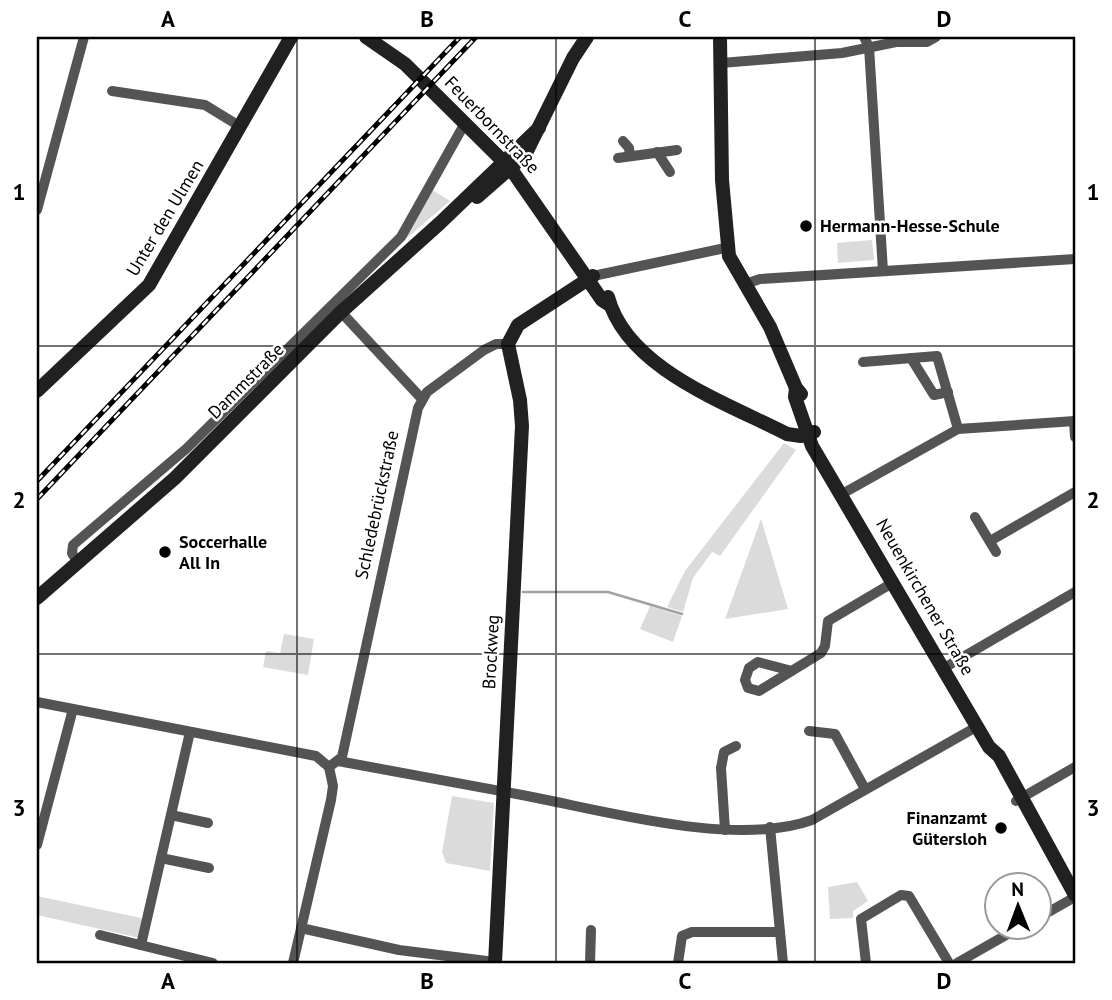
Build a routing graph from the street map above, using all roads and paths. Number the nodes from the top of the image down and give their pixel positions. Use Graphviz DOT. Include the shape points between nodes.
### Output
graph roads {
  1 [pos="84,37"];
  2 [pos="291,37"];
  3 [pos="366,37"];
  4 [pos="587,37"];
  5 [pos="717,37"];
  6 [pos="936,37"];
  7 [pos="867,42"];
  8 [pos="721,61"];
  9 [pos="113,91"];
  10 [pos="465,123"];
  11 [pos="241,127"];
  12 [pos="623,141"];
  13 [pos="508,165"];
  14 [pos="672,169"];
  15 [pos="37,210"];
  16 [pos="406,242"];
  17 [pos="730,248"];
  18 [pos="1075,259"];
  19 [pos="883,271"];
  20 [pos="590,277"];
  21 [pos="745,283"];
  22 [pos="341,312"];
  23 [pos="508,344"];
  24 [pos="911,358"];
  25 [pos="863,362"];
  26 [pos="37,391"];
  27 [pos="948,392"];
  28 [pos="422,399"];
  29 [pos="1075,421"];
  30 [pos="958,429"];
  31 [pos="811,433"];
  32 [pos="1075,437"];
  33 [pos="1075,492"];
  34 [pos="842,494"];
  35 [pos="975,517"];
  36 [pos="990,541"];
  37 [pos="996,552"];
  38 [pos="77,562"];
  39 [pos="894,582"];
  40 [pos="1075,592"];
  41 [pos="37,598"];
  42 [pos="944,668"];
  43 [pos="792,671"];
  44 [pos="37,702"];
  45 [pos="37,707"];
  46 [pos="68,708"];
  47 [pos="978,726"];
  48 [pos="809,731"];
  49 [pos="190,732"];
  50 [pos="736,746"];
  51 [pos="334,764"];
  52 [pos="1075,767"];
  53 [pos="865,789"];
  54 [pos="503,792"];
  55 [pos="1020,799"];
  56 [pos="171,815"];
  57 [pos="208,823"];
  58 [pos="770,827"];
  59 [pos="725,830"];
  60 [pos="37,845"];
  61 [pos="162,858"];
  62 [pos="209,869"];
  63 [pos="1075,896"];
  64 [pos="1052,910"];
  65 [pos="301,928"];
  66 [pos="591,930"];
  67 [pos="780,932"];
  68 [pos="100,935"];
  69 [pos="998,940"];
  70 [pos="141,945"];
  71 [pos="399,950"];
  72 [pos="495,962"];
  73 [pos="214,963"];
  74 [pos="293,963"];
  75 [pos="397,963"];
  76 [pos="590,963"];
  77 [pos="678,963"];
  78 [pos="783,963"];
  79 [pos="866,963"];
  80 [pos="949,963"];
  81 [pos="957,963"];
  1 -- 15 [label="street"];
  2 -- 11 [label="main road, Unter den Ulmen"];
  3 -- 10 [label="main road, Feuerbornstraße" via="405,64"];
  4 -- 13 [label="main road, Dammstraße" via="540,128"];
  5 -- 8 [label="main road, Neuenkirchener Straße"];
  6 -- 7 [label="street" via="927,42"];
  7 -- 8 [label="street" via="842,53"];
  7 -- 19 [label="street"];
  8 -- 17 [label="main road, Neuenkirchener Straße" via="722,180"];
  9 -- 11 [label="street" via="205,105"];
  10 -- 13 [label="main road, Feuerbornstraße"];
  10 -- 16 [label="street"];
  11 -- 26 [label="main road, Unter den Ulmen" via="149,285"];
  12 -- 14 [label="street" via="629,148 624,157 666,148"];
  13 -- 16 [label="main road, Dammstraße" via="440,223"];
  13 -- 20 [label="main road, Feuerbornstraße"];
  16 -- 22 [label="main road, Dammstraße"];
  16 -- 38 [label="street, Dammstraße" via="186,449 73,545"];
  17 -- 20 [label="street"];
  17 -- 21 [label="main road, Neuenkirchener Straße" via="736,253"];
  18 -- 19 [label="street"];
  19 -- 21 [label="street"];
  20 -- 23 [label="main road" via="518,325"];
  20 -- 31 [label="main road, Feuerbornstraße" via="642,352 666,371 787,434"];
  21 -- 31 [label="main road, Neuenkirchener Straße" via="771,327"];
  22 -- 28 [label="street"];
  22 -- 38 [label="main road, Dammstraße" via="175,478"];
  23 -- 28 [label="street" via="484,350"];
  23 -- 54 [label="main road, Brockweg" via="522,426"];
  24 -- 25 [label="street"];
  24 -- 27 [label="street" via="934,395"];
  24 -- 27 [label="street" via="937,356"];
  27 -- 30 [label="street"];
  28 -- 51 [label="street, Schledebrückstraße"];
  29 -- 30 [label="street"];
  29 -- 32 [label="street"];
  30 -- 34 [label="street"];
  31 -- 34 [label="main road, Neuenkirchener Straße"];
  33 -- 36 [label="street"];
  34 -- 39 [label="main road, Neuenkirchener Straße"];
  35 -- 36 [label="street"];
  36 -- 37 [label="street"];
  38 -- 41 [label="main road, Dammstraße"];
  39 -- 42 [label="main road, Neuenkirchener Straße"];
  39 -- 43 [label="street" via="828,621 821,653"];
  40 -- 42 [label="street"];
  42 -- 47 [label="main road, Neuenkirchener Straße"];
  44 -- 46 [label="street"];
  45 -- 46 [label="street"];
  46 -- 49 [label="street"];
  46 -- 60 [label="street"];
  47 -- 53 [label="street"];
  47 -- 55 [label="main road, Neuenkirchener Straße"];
  48 -- 53 [label="street" via="835,734"];
  49 -- 51 [label="street" via="316,756"];
  49 -- 56 [label="street"];
  50 -- 59 [label="street" via="724,752 721,768"];
  51 -- 54 [label="street"];
  51 -- 65 [label="street, Schledebrückstraße" via="331,800"];
  52 -- 55 [label="street"];
  53 -- 58 [label="street" via="811,820"];
  54 -- 59 [label="street"];
  54 -- 72 [label="main road, Brockweg"];
  55 -- 63 [label="main road, Neuenkirchener Straße"];
  56 -- 57 [label="street"];
  56 -- 61 [label="street"];
  58 -- 59 [label="street"];
  58 -- 67 [label="street"];
  61 -- 62 [label="street"];
  61 -- 70 [label="street"];
  63 -- 64 [label="street"];
  65 -- 71 [label="street"];
  65 -- 74 [label="street, Schledebrückstraße"];
  66 -- 76 [label="street"];
  67 -- 77 [label="street" via="692,932 682,936"];
  67 -- 78 [label="street"];
  68 -- 70 [label="street"];
  69 -- 81 [label="street"];
  70 -- 73 [label="street"];
  71 -- 72 [label="street"];
  71 -- 75 [label="street"];
  79 -- 80 [label="street" via="861,919 901,895 909,896"];
}
